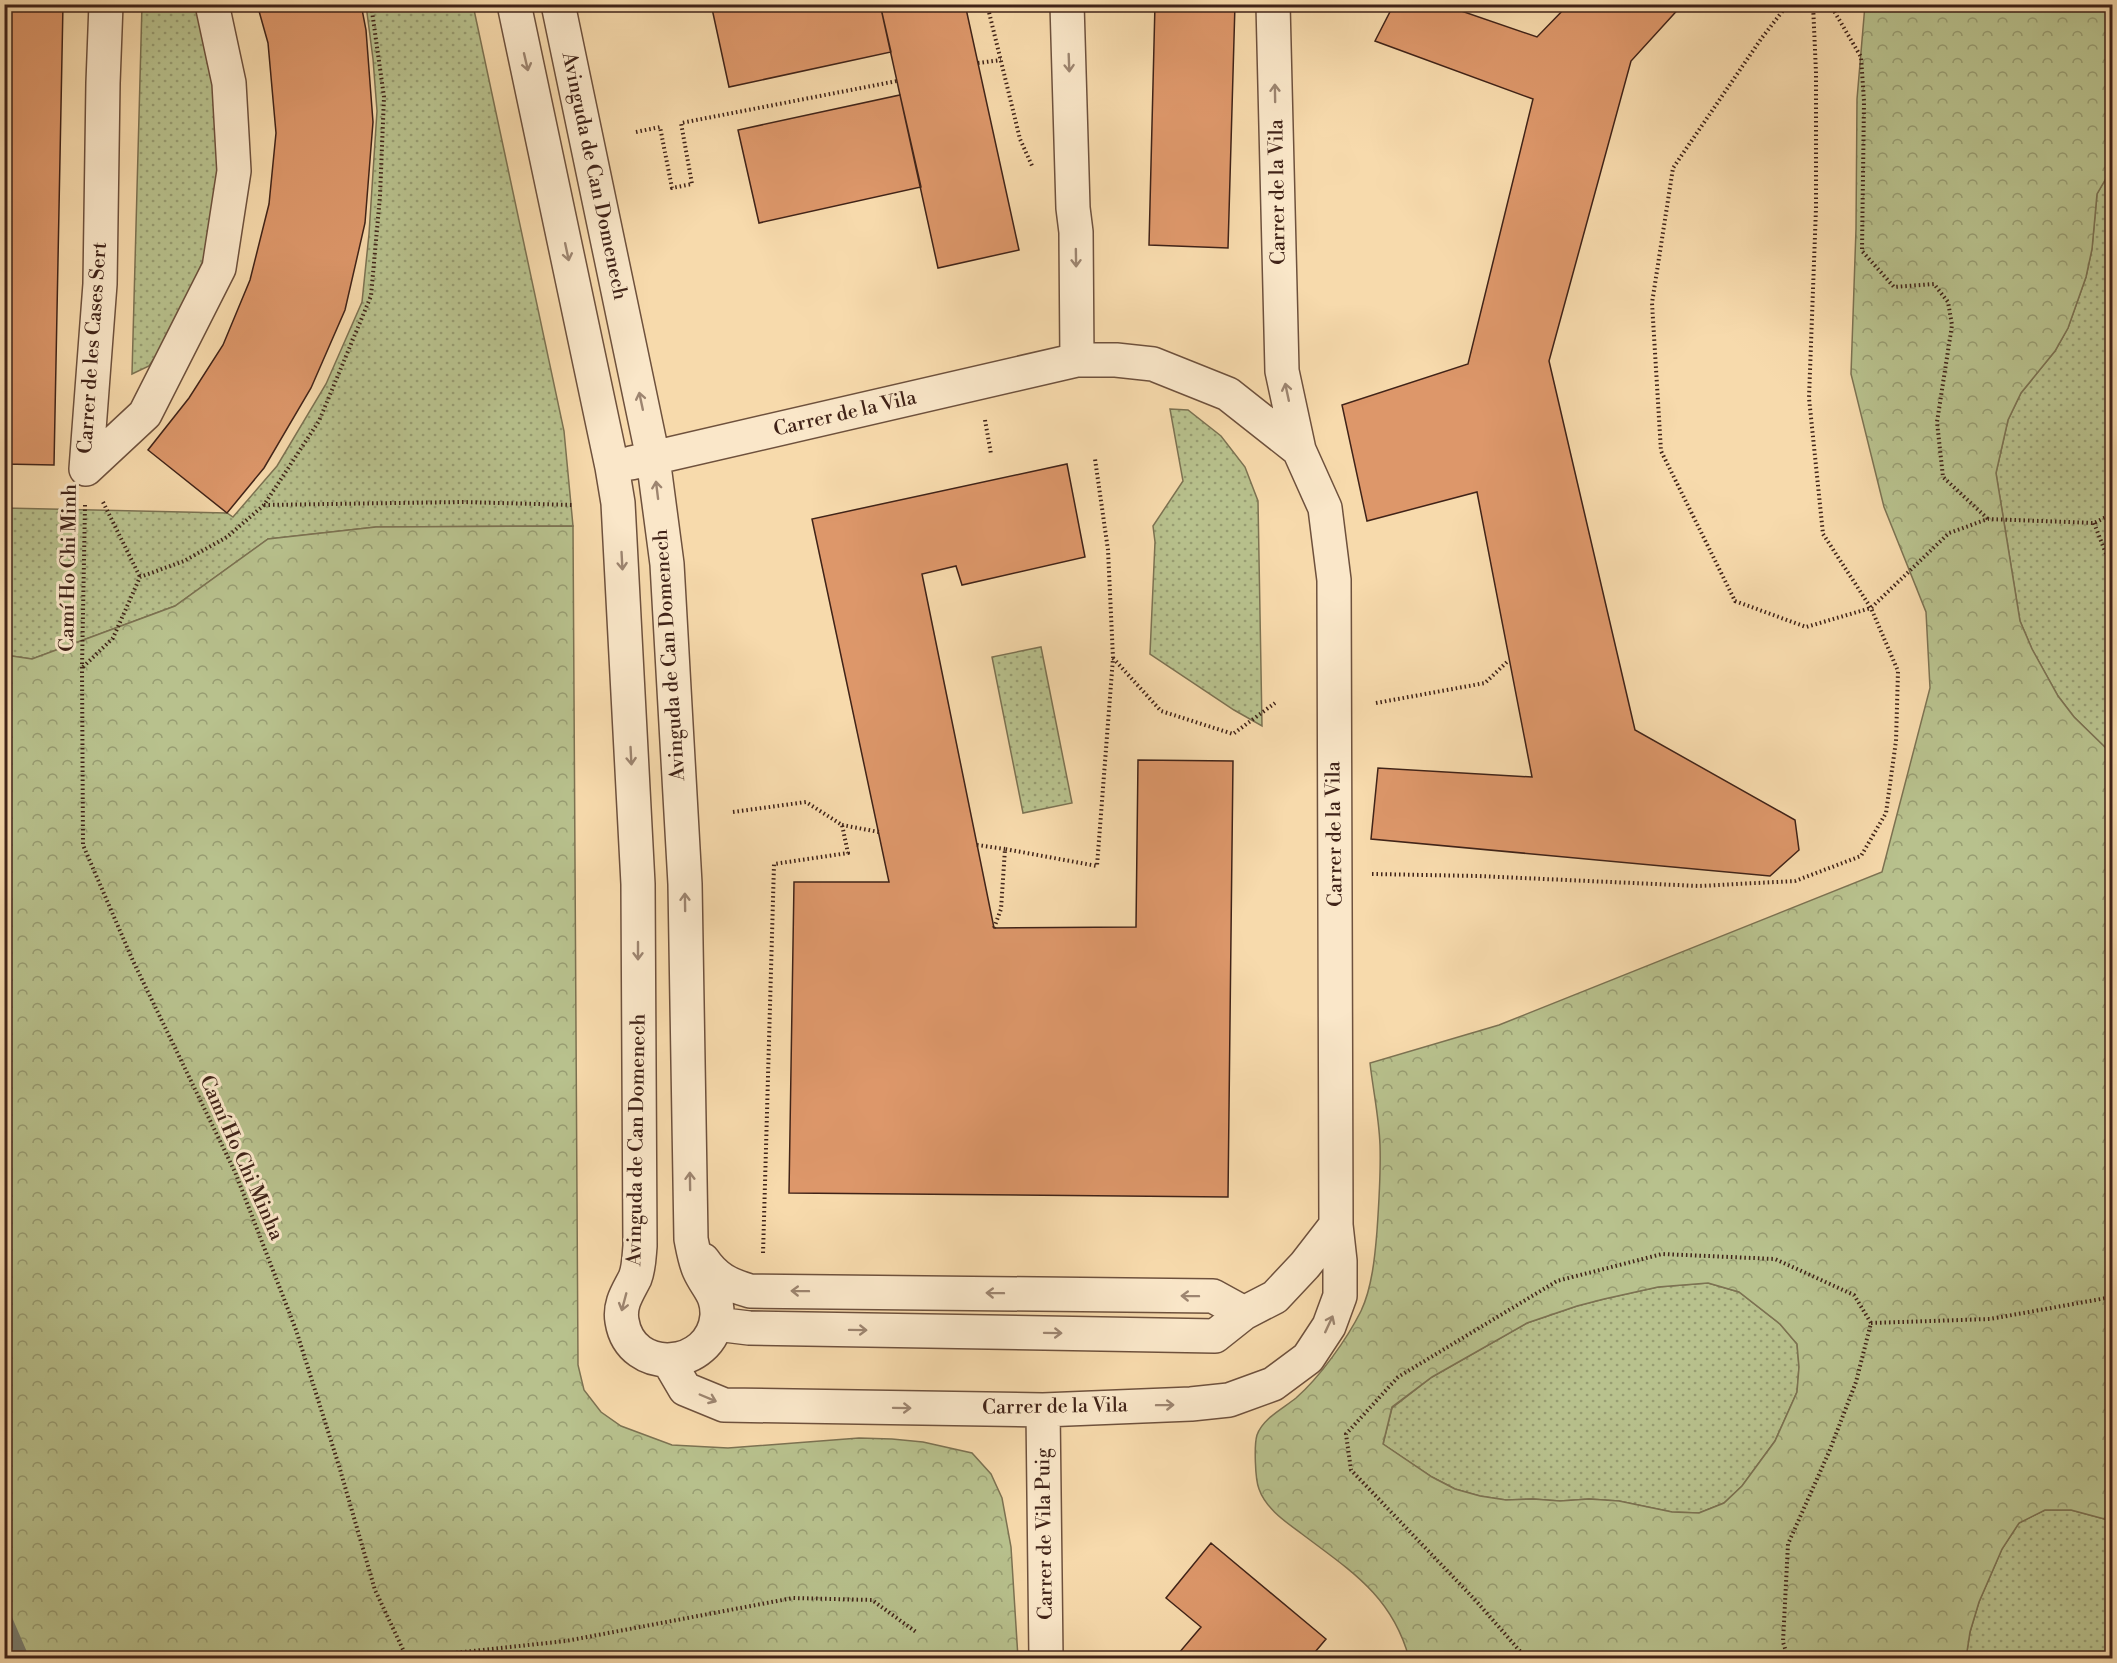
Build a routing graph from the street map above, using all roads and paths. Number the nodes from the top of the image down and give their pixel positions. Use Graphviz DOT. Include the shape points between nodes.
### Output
graph roads {
  1 [pos="106,4"];
  2 [pos="212,4"];
  3 [pos="371,4"];
  4 [pos="513,4"];
  5 [pos="558,4"];
  6 [pos="987,4"];
  7 [pos="1067,4"];
  8 [pos="1273,4"];
  9 [pos="1788,4"];
  10 [pos="1813,4"];
  11 [pos="1830,4"];
  12 [pos="1001,60"];
  13 [pos="978,63"];
  14 [pos="897,81"];
  15 [pos="636,132"];
  16 [pos="1033,169"];
  17 [pos="1077,360"];
  18 [pos="984,416"];
  19 [pos="1299,450"];
  20 [pos="991,454"];
  21 [pos="653,458"];
  22 [pos="1095,459"];
  23 [pos="612,467"];
  24 [pos="86,469"];
  25 [pos="264,505"];
  26 [pos="572,505"];
  27 [pos="2112,514"];
  28 [pos="1988,519"];
  29 [pos="2094,523"];
  30 [pos="2112,570"];
  31 [pos="140,577"];
  32 [pos="1871,608"];
  33 [pos="1113,658"];
  34 [pos="1509,660"];
  35 [pos="82,667"];
  36 [pos="1376,703"];
  37 [pos="1275,704"];
  38 [pos="733,812"];
  39 [pos="842,825"];
  40 [pos="879,831"];
  41 [pos="977,845"];
  42 [pos="1005,849"];
  43 [pos="1336,873"];
  44 [pos="994,928"];
  45 [pos="1336,1225"];
  46 [pos="691,1239"];
  47 [pos="763,1241"];
  48 [pos="2112,1297"];
  49 [pos="1244,1313"];
  50 [pos="1871,1323"];
  51 [pos="716,1324"];
  52 [pos="668,1360"];
  53 [pos="1043,1410"];
  54 [pos="916,1632"];
  55 [pos="407,1658"];
  56 [pos="1046,1659"];
  57 [pos="1526,1659"];
  58 [pos="1788,1659"];
  1 -- 24 [label="street, Carrer de les Cases Sert" via="100,284"];
  2 -- 24 [label="street, Carrer de les Cases Sert" via="229,83 234,171 219,268 145,414"];
  3 -- 25 [label="path" via="384,97 371,296 318,421"];
  4 -- 23 [label="street, Avinguda de Can Domenech, one-way"];
  21 -- 5 [label="street, Avinguda de Can Domenech, one-way"];
  6 -- 12 [label="path"];
  7 -- 17 [label="street, one-way"];
  19 -- 8 [label="street, Carrer de la Vila, one-way" via="1282,371"];
  9 -- 32 [label="path" via="1673,168 1652,303 1661,451 1735,601 1806,627"];
  10 -- 32 [label="path" via="1816,208 1809,398 1823,534"];
  11 -- 28 [label="path" via="1861,57 1862,251 1894,287 1934,284 1948,302 1952,325 1937,422 1943,477"];
  12 -- 13 [label="path"];
  12 -- 16 [label="path" via="1020,139"];
  14 -- 15 [label="path" via="681,123 692,184 672,188 660,128"];
  17 -- 19 [label="street, Carrer de la Vila" via="1153,364 1228,393"];
  17 -- 21 [label="street, Carrer de la Vila"];
  18 -- 20 [label="path"];
  19 -- 43 [label="street, Carrer de la Vila" via="1325,508 1334,580"];
  21 -- 23 [label="street, Carrer de la Vila"];
  46 -- 21 [label="street, Avinguda de Can Domenech, one-way" via="685,884 667,564"];
  22 -- 33 [label="path" via="1108,550"];
  23 -- 52 [label="street, Avinguda de Can Domenech, one-way" via="621,538 638,895 640,1246 635,1277 623,1303 622,1320 637,1349 652,1358"];
  24 -- 31 [label="path"];
  24 -- 35 [label="path, Camí Ho Chi Minh"];
  25 -- 26 [label="path"];
  25 -- 31 [label="path" via="226,537 184,561"];
  27 -- 29 [label="path"];
  28 -- 29 [label="path"];
  28 -- 32 [label="path" via="1949,533"];
  29 -- 30 [label="path"];
  31 -- 35 [label="path" via="113,638"];
  32 -- 43 [label="path" via="1899,671 1896,741 1886,813 1861,856 1795,881 1699,886"];
  33 -- 37 [label="path" via="1161,711 1233,734"];
  33 -- 42 [label="path" via="1097,866"];
  34 -- 36 [label="path" via="1485,683"];
  35 -- 55 [label="path, Camí Ho Chi Minha" via="83,845 234,1172 296,1330 375,1590"];
  38 -- 39 [label="path" via="806,802"];
  39 -- 40 [label="path"];
  39 -- 47 [label="path" via="848,853 774,864"];
  41 -- 42 [label="path"];
  42 -- 44 [label="path" via="1001,909"];
  43 -- 45 [label="street, Carrer de la Vila"];
  45 -- 49 [label="street" via="1275,1297"];
  53 -- 45 [label="street, Carrer de la Vila, one-way" via="1229,1400 1273,1384 1308,1358 1329,1326 1340,1296"];
  49 -- 46 [label="street, one-way" via="1213,1296 750,1291 718,1278"];
  46 -- 51 [label="street, Avinguda de Can Domenech" via="698,1268 714,1293"];
  48 -- 50 [label="path" via="1990,1319"];
  51 -- 49 [label="street, one-way" via="749,1328 1215,1336"];
  50 -- 57 [label="path" via="1854,1295 1775,1259 1662,1254 1557,1281 1398,1377 1346,1434 1351,1470"];
  50 -- 58 [label="path" via="1856,1382 1788,1544 1783,1642"];
  51 -- 52 [label="street" via="698,1350"];
  52 -- 53 [label="street, Carrer de la Vila, one-way" via="685,1389 724,1405"];
  53 -- 56 [label="street, Carrer de Vila Puig"];
  54 -- 55 [label="path" via="872,1600 793,1598 566,1641"];
}
